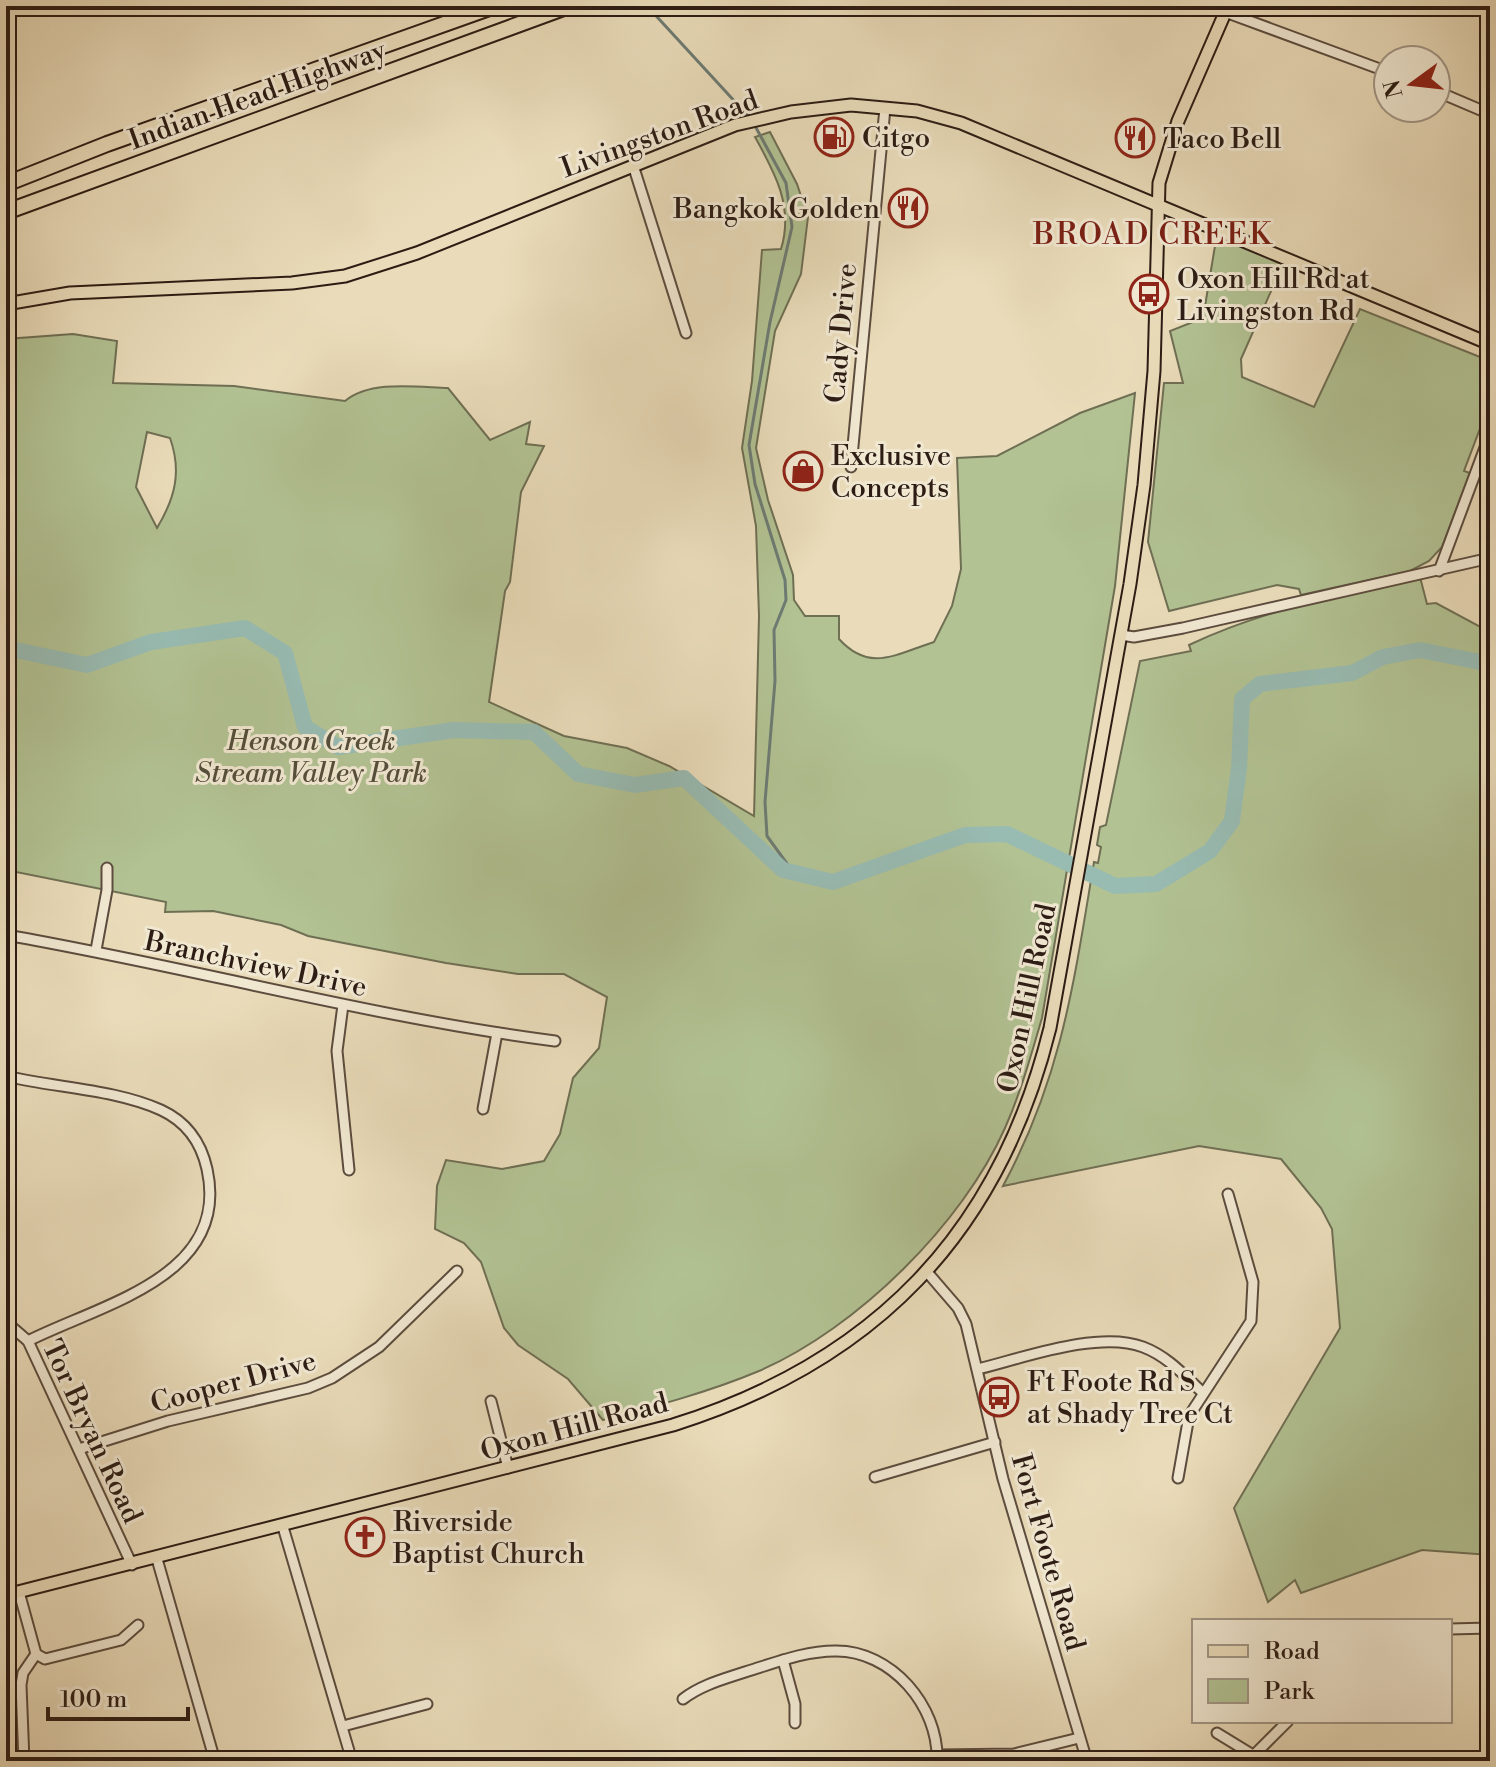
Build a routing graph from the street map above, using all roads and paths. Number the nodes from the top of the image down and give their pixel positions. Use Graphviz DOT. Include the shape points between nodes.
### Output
graph roads {
  1 [pos="495,6"];
  2 [pos="569,6"];
  3 [pos="1227,9"];
  4 [pos="1372,66"];
  5 [pos="1452,98"];
  6 [pos="885,108"];
  7 [pos="1490,114"];
  8 [pos="633,165"];
  9 [pos="6,184"];
  10 [pos="1157,204"];
  11 [pos="6,212"];
  12 [pos="6,304"];
  13 [pos="686,333"];
  14 [pos="1490,344"];
  15 [pos="1490,434"];
  16 [pos="851,467"];
  17 [pos="1490,558"];
  18 [pos="1439,571"];
  19 [pos="1121,635"];
  20 [pos="107,868"];
  21 [pos="6,935"];
  22 [pos="96,950"];
  23 [pos="343,1005"];
  24 [pos="497,1033"];
  25 [pos="555,1041"];
  26 [pos="6,1076"];
  27 [pos="483,1109"];
  28 [pos="349,1170"];
  29 [pos="1228,1194"];
  30 [pos="457,1271"];
  31 [pos="927,1272"];
  32 [pos="6,1322"];
  33 [pos="28,1341"];
  34 [pos="978,1369"];
  35 [pos="1202,1392"];
  36 [pos="491,1401"];
  37 [pos="995,1442"];
  38 [pos="79,1449"];
  39 [pos="508,1468"];
  40 [pos="875,1477"];
  41 [pos="1178,1478"];
  42 [pos="283,1527"];
  43 [pos="157,1559"];
  44 [pos="132,1565"];
  45 [pos="19,1592"];
  46 [pos="6,1595"];
  47 [pos="138,1625"];
  48 [pos="1490,1628"];
  49 [pos="1452,1629"];
  50 [pos="36,1654"];
  51 [pos="783,1660"];
  52 [pos="683,1699"];
  53 [pos="6,1701"];
  54 [pos="20,1702"];
  55 [pos="427,1704"];
  56 [pos="795,1723"];
  57 [pos="1286,1723"];
  58 [pos="343,1726"];
  59 [pos="1217,1733"];
  60 [pos="1079,1738"];
  61 [pos="937,1758"];
  62 [pos="1250,1758"];
  63 [pos="24,1761"];
  64 [pos="215,1761"];
  65 [pos="352,1761"];
  66 [pos="1087,1761"];
  1 -- 9 [label="highway, Indian Head Highway"];
  2 -- 11 [label="highway, Indian Head Highway"];
  3 -- 4 [label="street"];
  3 -- 10 [label="main road, Oxon Hill Road" via="1178,121"];
  5 -- 7 [label="street"];
  6 -- 8 [label="main road, Livingston Road" via="820,107 768,116"];
  6 -- 10 [label="main road, Livingston Road" via="961,123"];
  6 -- 16 [label="street, Cady Drive"];
  8 -- 12 [label="main road, Livingston Road" via="417,253 345,276 70,293"];
  8 -- 13 [label="street"];
  10 -- 14 [label="main road, Livingston Road"];
  10 -- 19 [label="main road, Oxon Hill Road" via="1154,371 1144,485"];
  15 -- 18 [label="street"];
  17 -- 18 [label="street"];
  18 -- 19 [label="street" via="1183,628"];
  19 -- 31 [label="main road, Oxon Hill Road" via="1050,1028 1026,1113 994,1179"];
  20 -- 22 [label="street"];
  21 -- 22 [label="street, Branchview Drive"];
  22 -- 23 [label="street, Branchview Drive"];
  23 -- 24 [label="street, Branchview Drive"];
  23 -- 28 [label="street" via="337,1051"];
  24 -- 25 [label="street, Branchview Drive"];
  24 -- 27 [label="street"];
  26 -- 33 [label="street" via="162,1110 199,1142 210,1196 199,1240 176,1268"];
  29 -- 35 [label="street" via="1253,1282 1251,1321"];
  30 -- 38 [label="street, Cooper Drive" via="379,1347 332,1378"];
  31 -- 34 [label="street, Fort Foote Road" via="958,1308"];
  31 -- 39 [label="main road, Oxon Hill Road" via="845,1344 753,1397 673,1425"];
  32 -- 33 [label="street, Tor Bryan Road"];
  33 -- 38 [label="street, Tor Bryan Road"];
  34 -- 35 [label="street" via="1099,1341 1141,1346 1167,1360"];
  34 -- 37 [label="street, Fort Foote Road"];
  35 -- 41 [label="street" via="1189,1416"];
  36 -- 39 [label="street"];
  37 -- 40 [label="street"];
  37 -- 60 [label="street, Fort Foote Road"];
  38 -- 44 [label="street, Tor Bryan Road"];
  39 -- 42 [label="main road, Oxon Hill Road"];
  42 -- 43 [label="main road, Oxon Hill Road"];
  42 -- 58 [label="street"];
  43 -- 44 [label="main road, Oxon Hill Road"];
  43 -- 64 [label="street"];
  44 -- 45 [label="main road, Oxon Hill Road"];
  45 -- 46 [label="main road, Oxon Hill Road"];
  45 -- 50 [label="street"];
  47 -- 50 [label="street" via="121,1640 55,1659"];
  48 -- 49 [label="street"];
  50 -- 54 [label="street" via="23,1673"];
  51 -- 52 [label="street" via="709,1684"];
  51 -- 56 [label="street"];
  51 -- 61 [label="street" via="837,1651 882,1664 925,1707"];
  53 -- 54 [label="street"];
  54 -- 63 [label="street"];
  55 -- 58 [label="street"];
  57 -- 62 [label="street"];
  58 -- 65 [label="street"];
  59 -- 62 [label="street"];
  60 -- 61 [label="street" via="1014,1754"];
  60 -- 66 [label="street, Fort Foote Road"];
}
